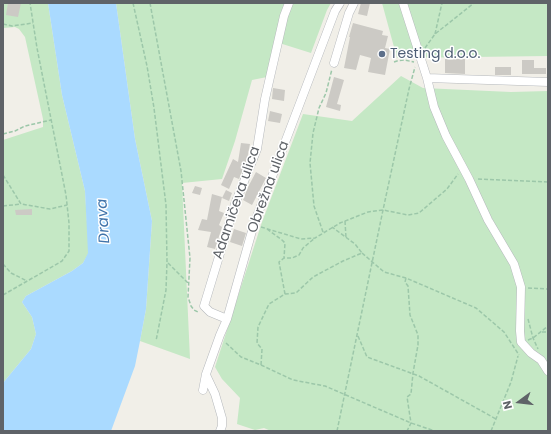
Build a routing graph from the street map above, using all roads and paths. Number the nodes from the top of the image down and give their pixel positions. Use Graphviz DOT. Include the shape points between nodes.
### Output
graph roads {
  1 [pos="30,3"];
  2 [pos="133,3"];
  3 [pos="150,3"];
  4 [pos="289,3"];
  5 [pos="340,3"];
  6 [pos="354,3"];
  7 [pos="403,3"];
  8 [pos="442,3"];
  9 [pos="474,3"];
  10 [pos="33,23"];
  11 [pos="3,24"];
  12 [pos="435,34"];
  13 [pos="418,59"];
  14 [pos="394,62"];
  15 [pos="334,64"];
  16 [pos="427,78"];
  17 [pos="548,82"];
  18 [pos="52,120"];
  19 [pos="3,134"];
  20 [pos="463,166"];
  21 [pos="3,174"];
  22 [pos="469,179"];
  23 [pos="548,182"];
  24 [pos="22,204"];
  25 [pos="67,205"];
  26 [pos="3,206"];
  27 [pos="383,210"];
  28 [pos="345,221"];
  29 [pos="254,224"];
  30 [pos="264,227"];
  31 [pos="332,227"];
  32 [pos="323,233"];
  33 [pos="315,238"];
  34 [pos="346,238"];
  35 [pos="362,254"];
  36 [pos="284,258"];
  37 [pos="167,262"];
  38 [pos="372,262"];
  39 [pos="3,264"];
  40 [pos="406,278"];
  41 [pos="27,281"];
  42 [pos="189,284"];
  43 [pos="521,288"];
  44 [pos="548,289"];
  45 [pos="285,294"];
  46 [pos="3,295"];
  47 [pos="210,312"];
  48 [pos="526,314"];
  49 [pos="227,319"];
  50 [pos="548,326"];
  51 [pos="542,332"];
  52 [pos="548,332"];
  53 [pos="220,335"];
  54 [pos="357,335"];
  55 [pos="533,338"];
  56 [pos="156,341"];
  57 [pos="521,342"];
  58 [pos="539,350"];
  59 [pos="519,355"];
  60 [pos="261,365"];
  61 [pos="548,371"];
  62 [pos="206,374"];
  63 [pos="413,374"];
  64 [pos="204,390"];
  65 [pos="344,395"];
  66 [pos="496,419"];
  67 [pos="411,423"];
  68 [pos="220,431"];
  69 [pos="337,431"];
  70 [pos="407,431"];
  71 [pos="435,431"];
  72 [pos="491,431"];
  1 -- 10 [label="path"];
  2 -- 37 [label="path" via="147,66 160,151 166,205"];
  3 -- 42 [label="path" via="181,171 190,258"];
  4 -- 47 [label="street, Adamičeva ulica" via="265,98 257,149 235,204 208,289 204,306"];
  5 -- 29 [label="street, Obrežna ulica"];
  6 -- 15 [label="street"];
  7 -- 13 [label="street"];
  8 -- 12 [label="path"];
  9 -- 12 [label="path"];
  10 -- 11 [label="path" via="12,26"];
  10 -- 18 [label="path"];
  12 -- 13 [label="path"];
  13 -- 14 [label="path"];
  13 -- 16 [label="street"];
  13 -- 27 [label="path"];
  15 -- 32 [label="path" via="319,108 310,163 314,206"];
  16 -- 17 [label="street"];
  16 -- 20 [label="street" via="434,106 446,136"];
  18 -- 19 [label="path"];
  18 -- 25 [label="path"];
  20 -- 22 [label="street"];
  20 -- 27 [label="path" via="447,189 419,213 408,215"];
  21 -- 24 [label="path"];
  22 -- 23 [label="path"];
  22 -- 43 [label="street" via="488,220 514,264"];
  24 -- 25 [label="path" via="50,209"];
  24 -- 26 [label="path"];
  25 -- 41 [label="path" via="69,250 62,260"];
  27 -- 28 [label="path" via="368,212"];
  27 -- 38 [label="path"];
  28 -- 31 [label="path"];
  28 -- 34 [label="path"];
  29 -- 30 [label="path"];
  29 -- 49 [label="street, Obrežna ulica"];
  30 -- 33 [label="path" via="302,240"];
  30 -- 36 [label="path" via="284,243"];
  31 -- 32 [label="path"];
  31 -- 34 [label="path"];
  32 -- 33 [label="path"];
  33 -- 36 [label="path" via="299,255"];
  34 -- 35 [label="path" via="355,244"];
  35 -- 38 [label="path"];
  35 -- 45 [label="path" via="313,277 296,292"];
  36 -- 45 [label="path" via="279,262"];
  37 -- 42 [label="path"];
  37 -- 56 [label="path" via="166,290"];
  38 -- 40 [label="path" via="384,272"];
  38 -- 54 [label="path"];
  39 -- 41 [label="path" via="10,273"];
  40 -- 59 [label="path" via="476,308 504,332"];
  40 -- 63 [label="path" via="410,315 418,335"];
  41 -- 46 [label="path"];
  42 -- 47 [label="path" via="188,297 191,306 202,313"];
  43 -- 44 [label="path"];
  43 -- 57 [label="street"];
  45 -- 60 [label="path" via="270,304 258,327 257,343 262,349"];
  47 -- 49 [label="street"];
  48 -- 55 [label="path"];
  49 -- 53 [label="street, Obrežna ulica"];
  50 -- 51 [label="path"];
  51 -- 52 [label="path"];
  51 -- 55 [label="path"];
  53 -- 60 [label="path" via="241,357"];
  53 -- 62 [label="street, Obrežna ulica"];
  54 -- 63 [label="path" via="367,357"];
  54 -- 65 [label="path"];
  55 -- 57 [label="path"];
  55 -- 58 [label="path"];
  57 -- 59 [label="path"];
  57 -- 61 [label="street" via="541,360"];
  59 -- 66 [label="path"];
  60 -- 65 [label="path" via="293,380 325,386"];
  62 -- 64 [label="street, Obrežna ulica"];
  62 -- 68 [label="street" via="222,418"];
  63 -- 66 [label="path"];
  63 -- 67 [label="path" via="411,394 407,397"];
  65 -- 67 [label="path"];
  65 -- 69 [label="path"];
  66 -- 72 [label="path"];
  67 -- 70 [label="path"];
  67 -- 71 [label="path"];
}
